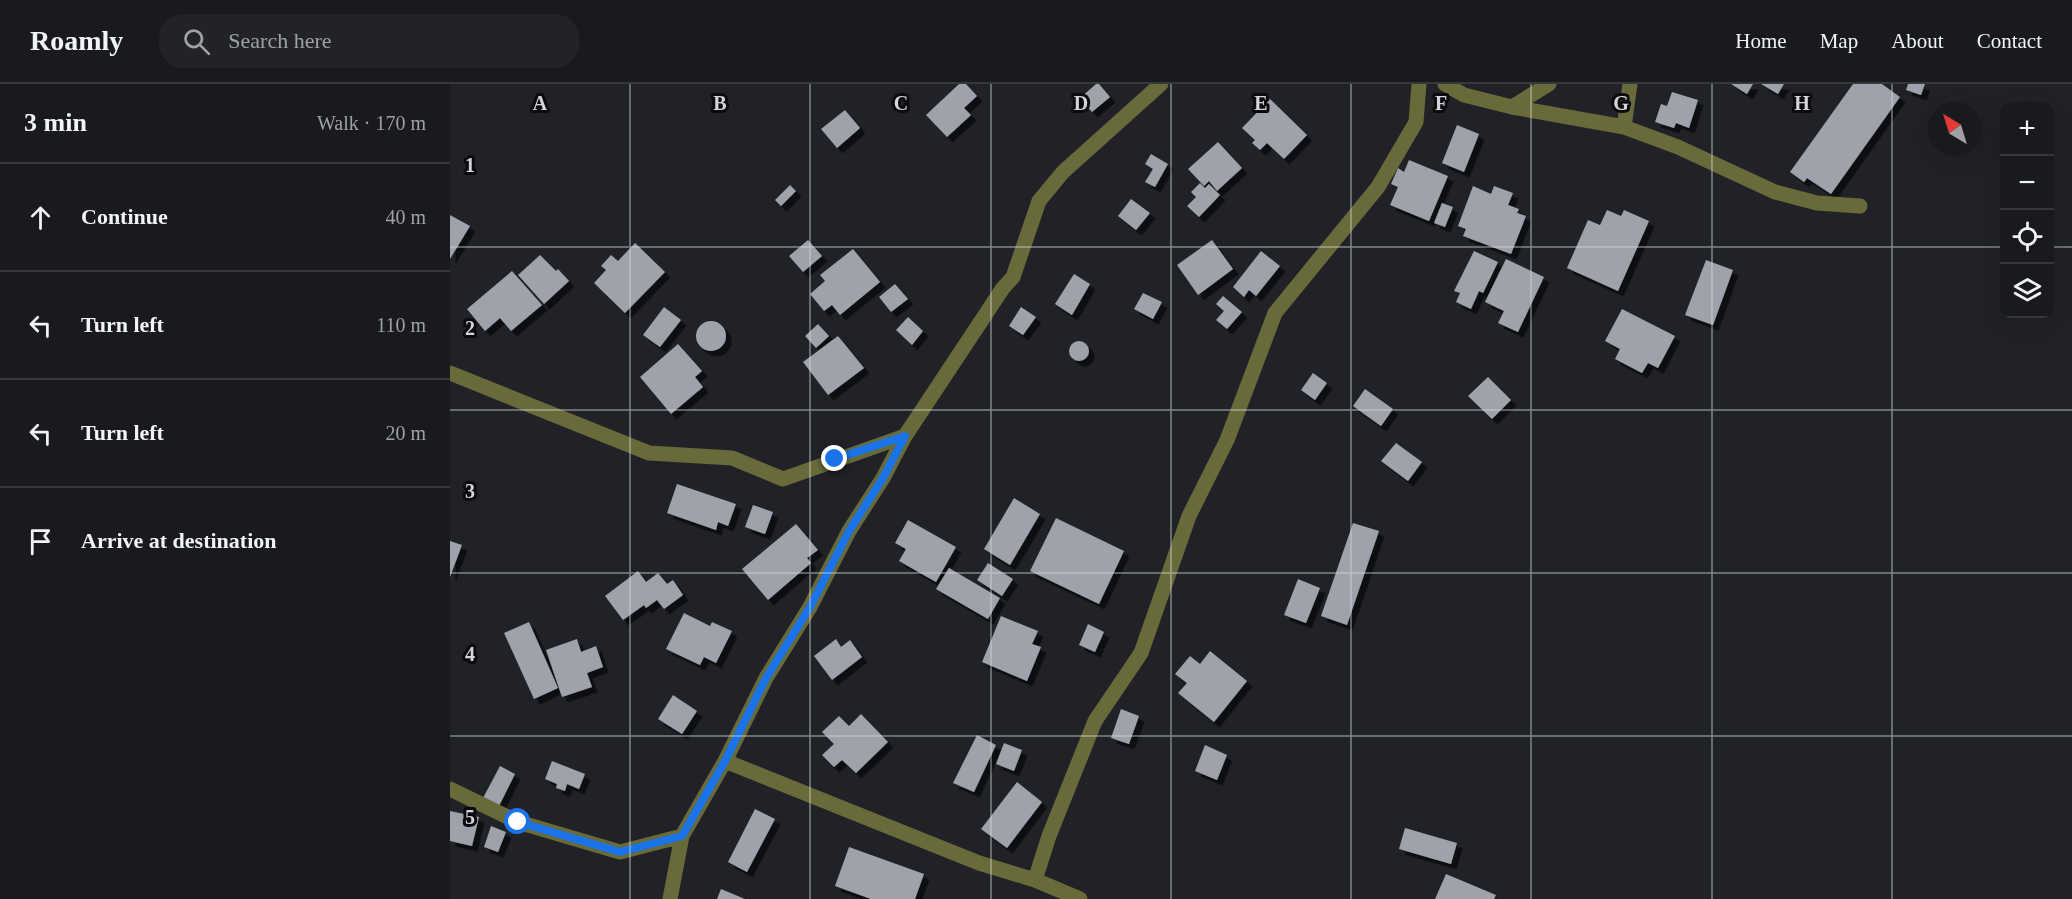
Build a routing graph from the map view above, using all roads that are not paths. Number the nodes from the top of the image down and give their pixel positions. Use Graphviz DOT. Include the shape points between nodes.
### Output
graph roads {
  1 [pos="1161,84"];
  2 [pos="1419,84"];
  3 [pos="1445,84"];
  4 [pos="1549,84"];
  5 [pos="1630,84"];
  6 [pos="1512,107"];
  7 [pos="1624,127"];
  8 [pos="1860,206"];
  9 [pos="450,373"];
  10 [pos="905,436"];
  11 [pos="725,761"];
  12 [pos="450,789"];
  13 [pos="682,836"];
  14 [pos="1035,880"];
  15 [pos="670,899"];
  16 [pos="1080,899"];
  1 -- 10 [label="street" via="1063,172 1039,201 1013,278"];
  2 -- 14 [label="street" via="1416,122 1378,187 1275,313 1227,440 1189,516 1141,653 1095,721"];
  3 -- 6 [label="street" via="1464,95"];
  4 -- 6 [label="street"];
  5 -- 7 [label="street"];
  6 -- 7 [label="street"];
  7 -- 8 [label="street" via="1775,192 1817,203"];
  9 -- 10 [label="street" via="649,453 732,458 783,478"];
  10 -- 11 [label="street" via="766,678"];
  11 -- 13 [label="street"];
  11 -- 14 [label="street" via="979,863"];
  12 -- 13 [label="street" via="518,822 620,852"];
  13 -- 15 [label="street"];
  14 -- 16 [label="street"];
}
